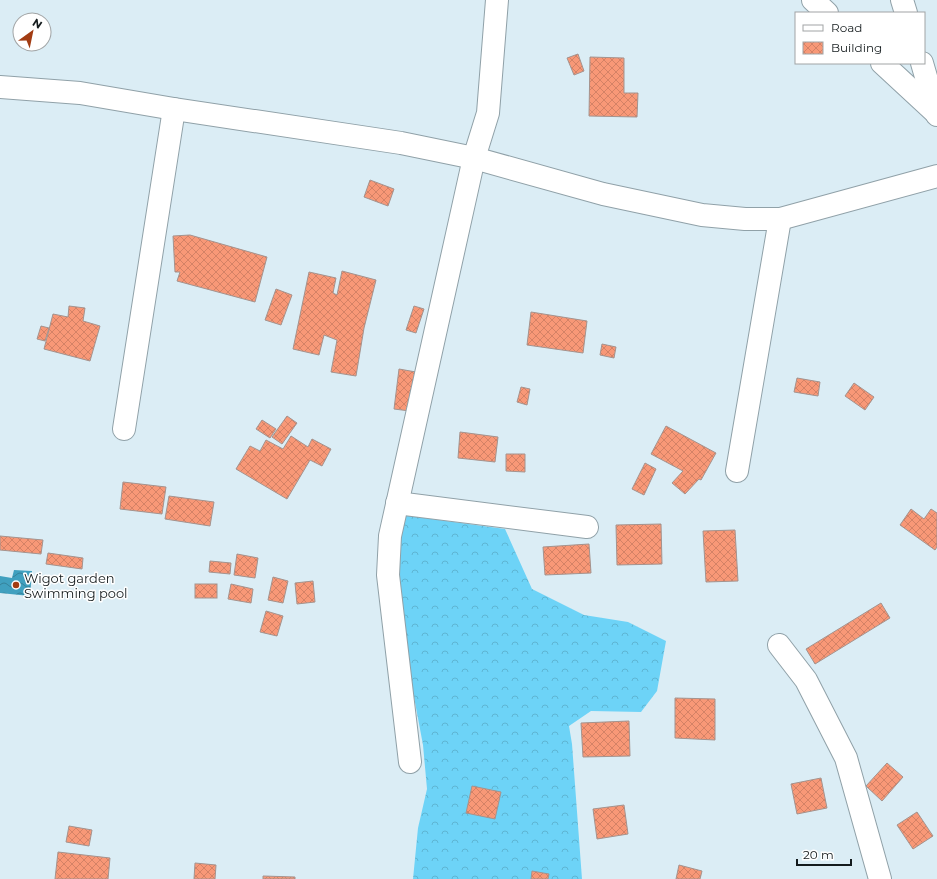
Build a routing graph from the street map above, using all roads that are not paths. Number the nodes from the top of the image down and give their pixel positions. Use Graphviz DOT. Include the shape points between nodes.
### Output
graph roads {
  1 [pos="497,0"];
  2 [pos="813,0"];
  3 [pos="902,0"];
  4 [pos="826,12"];
  5 [pos="906,12"];
  6 [pos="883,64"];
  7 [pos="923,64"];
  8 [pos="933,84"];
  9 [pos="0,87"];
  10 [pos="174,109"];
  11 [pos="937,114"];
  12 [pos="474,158"];
  13 [pos="937,176"];
  14 [pos="780,219"];
  15 [pos="124,429"];
  16 [pos="737,471"];
  17 [pos="397,503"];
  18 [pos="587,526"];
  19 [pos="779,645"];
  20 [pos="410,762"];
  21 [pos="880,879"];
  1 -- 12 [label="street" via="488,113"];
  2 -- 4 [label="street"];
  3 -- 5 [label="street"];
  6 -- 11 [label="street"];
  7 -- 8 [label="street"];
  8 -- 11 [label="street"];
  9 -- 10 [label="street" via="80,92"];
  10 -- 12 [label="street" via="401,143"];
  10 -- 15 [label="street"];
  12 -- 14 [label="street" via="603,194 694,213 746,219"];
  12 -- 17 [label="street"];
  13 -- 14 [label="street"];
  14 -- 16 [label="street"];
  17 -- 18 [label="street"];
  17 -- 20 [label="street" via="390,536 388,575"];
  19 -- 21 [label="street" via="806,680 846,758"];
}
